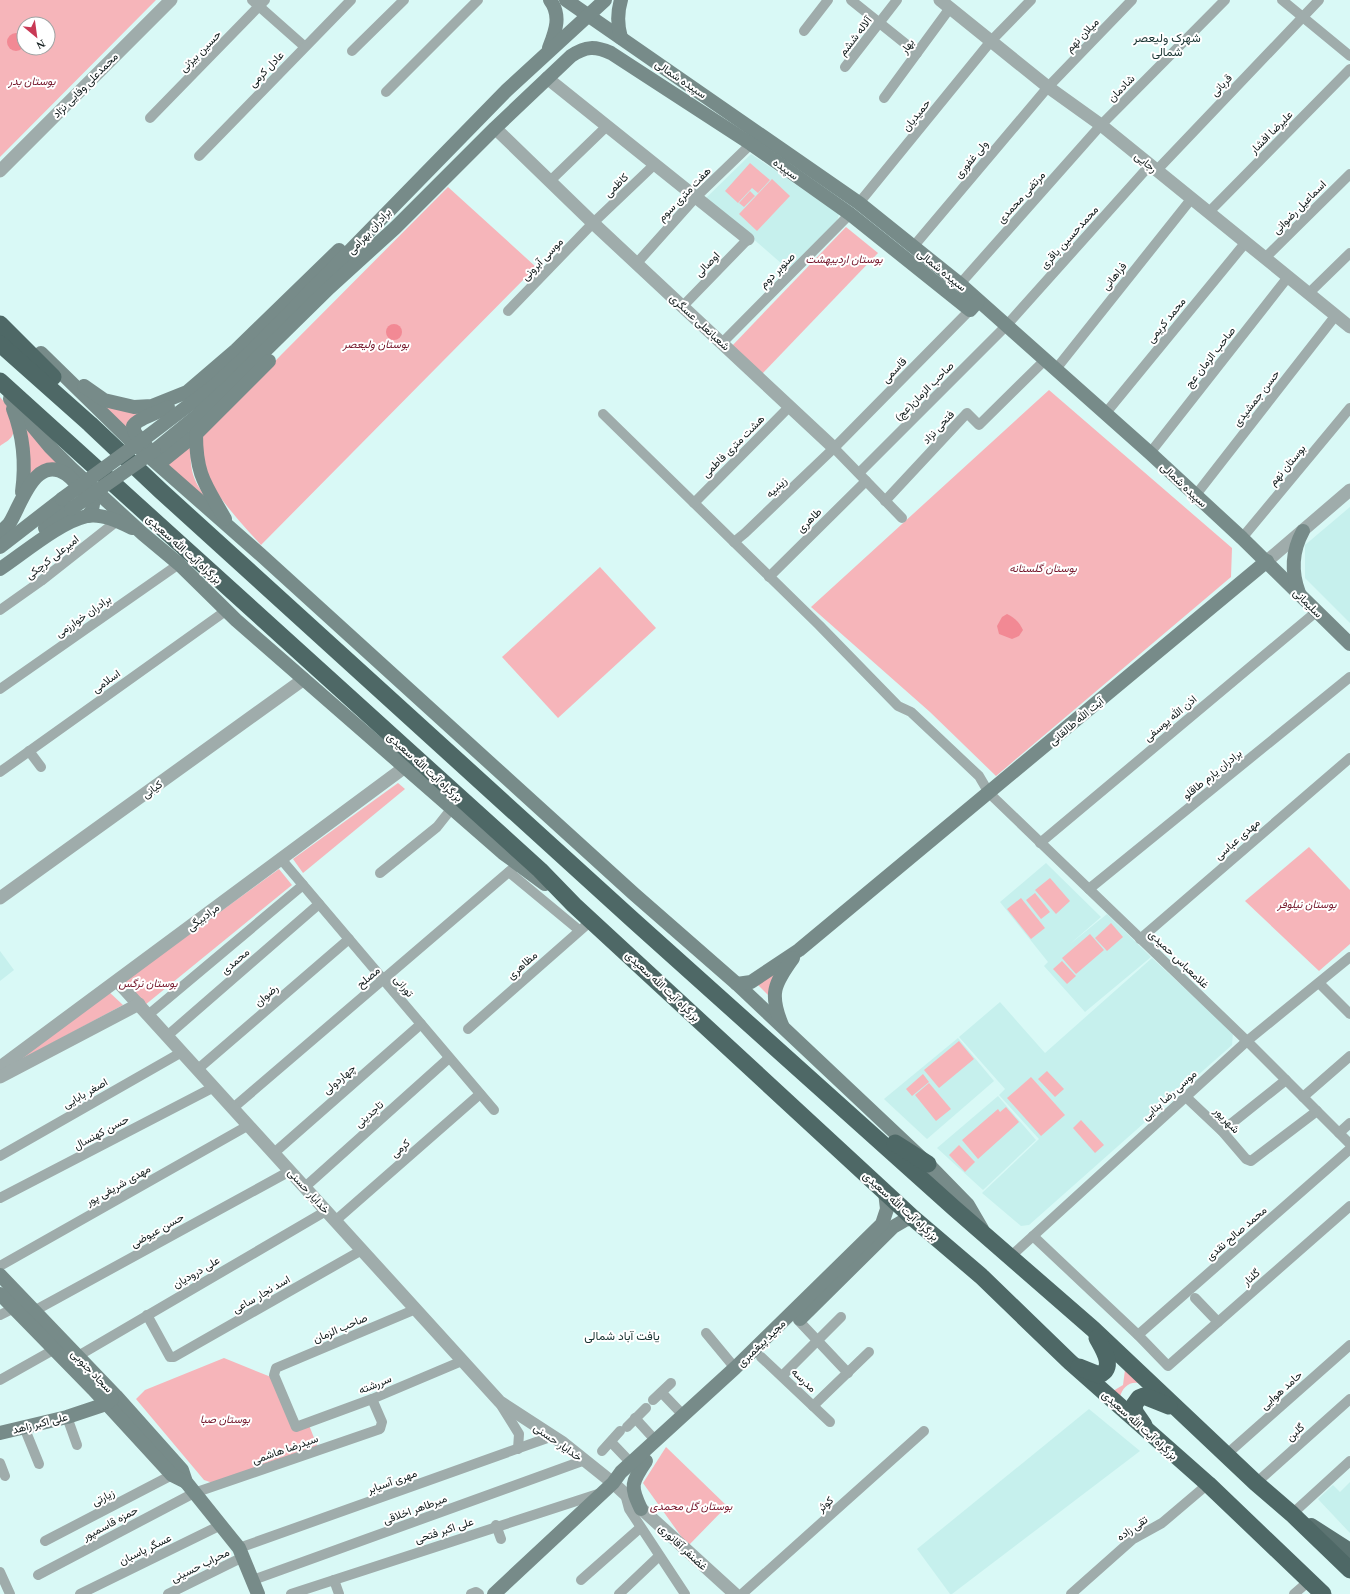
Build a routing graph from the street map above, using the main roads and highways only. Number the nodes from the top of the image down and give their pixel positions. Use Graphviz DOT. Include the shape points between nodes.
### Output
graph roads {
  1 [pos="550,0"];
  2 [pos="566,0"];
  3 [pos="605,0"];
  4 [pos="621,0"];
  5 [pos="588,15"];
  6 [pos="621,38"];
  7 [pos="590,46"];
  8 [pos="544,54"];
  9 [pos="550,76"];
  10 [pos="731,113"];
  11 [pos="723,125"];
  12 [pos="807,175"];
  13 [pos="404,194"];
  14 [pos="395,228"];
  15 [pos="974,305"];
  16 [pos="0,316"];
  17 [pos="0,324"];
  18 [pos="0,344"];
  19 [pos="38,350"];
  20 [pos="0,382"];
  21 [pos="188,392"];
  22 [pos="5,393"];
  23 [pos="90,424"];
  24 [pos="196,434"];
  25 [pos="21,502"];
  26 [pos="66,504"];
  27 [pos="88,516"];
  28 [pos="232,530"];
  29 [pos="1303,531"];
  30 [pos="0,533"];
  31 [pos="143,534"];
  32 [pos="0,547"];
  33 [pos="0,559"];
  34 [pos="1267,561"];
  35 [pos="0,569"];
  36 [pos="1300,595"];
  37 [pos="1350,644"];
  38 [pos="574,905"];
  39 [pos="799,950"];
  40 [pos="737,984"];
  41 [pos="783,1027"];
  42 [pos="855,1118"];
  43 [pos="928,1164"];
  44 [pos="885,1192"];
  45 [pos="913,1218"];
  46 [pos="886,1227"];
  47 [pos="985,1235"];
  48 [pos="0,1275"];
  49 [pos="0,1294"];
  50 [pos="33,1321"];
  51 [pos="1093,1329"];
  52 [pos="757,1353"];
  53 [pos="1070,1362"];
  54 [pos="89,1384"];
  55 [pos="111,1400"];
  56 [pos="1182,1412"];
  57 [pos="73,1414"];
  58 [pos="0,1433"];
  59 [pos="1152,1436"];
  60 [pos="646,1461"];
  61 [pos="609,1487"];
  62 [pos="642,1509"];
  63 [pos="1292,1514"];
  64 [pos="1350,1551"];
  65 [pos="1350,1570"];
  66 [pos="258,1594"];
  67 [pos="494,1594"];
  68 [pos="1323,1594"];
  1 -- 8 [label="main road" via="557,12 558,20 554,35"];
  2 -- 5 [label="main road, سپیده شمالی"];
  3 -- 5 [label="main road, برادران بهرامی"];
  4 -- 6 [label="main road" via="617,26"];
  5 -- 6 [label="main road, سپیده شمالی"];
  5 -- 8 [label="main road, برادران بهرامی"];
  6 -- 10 [label="main road, سپیده شمالی"];
  7 -- 9 [label="main road, برادران بهرامی" via="571,56"];
  7 -- 11 [label="main road, سپیده" via="611,53"];
  8 -- 9 [label="main road" via="553,56 554,64"];
  8 -- 13 [label="main road, برادران بهرامی"];
  9 -- 14 [label="main road, برادران بهرامی"];
  10 -- 11 [label="main road"];
  10 -- 12 [label="main road, سپیده شمالی"];
  11 -- 12 [label="main road, سپیده" via="751,144"];
  12 -- 15 [label="main road, سپیده" via="850,214"];
  12 -- 15 [label="main road, سپیده شمالی" via="859,203 960,284"];
  13 -- 21 [label="main road" via="356,234 241,345"];
  13 -- 26 [label="main road, برادران بهرامی, bridge" via="369,233 214,386 144,439"];
  14 -- 24 [label="main road" via="354,274"];
  14 -- 26 [label="main road, برادران بهرامی, bridge" via="361,257 223,392 154,451"];
  15 -- 34 [label="main road, سپیده شمالی" via="1006,326 1056,369"];
  16 -- 19 [label="main road"];
  17 -- 23 [label="highway" via="54,379"];
  18 -- 23 [label="highway"];
  19 -- 21 [label="main road" via="104,400 119,405 152,406"];
  19 -- 28 [label="main road" via="128,438"];
  20 -- 38 [label="highway, بزرگراه آیت الله سعیدی" via="540,870"];
  21 -- 24 [label="main road" via="160,412 135,422 133,426 157,459 165,459"];
  22 -- 25 [label="main road" via="22,436 25,474"];
  22 -- 31 [label="main road" via="50,447"];
  23 -- 42 [label="highway"];
  24 -- 28 [label="main road" via="200,476"];
  25 -- 27 [label="main road" via="36,476 48,470 58,471 71,479 93,504"];
  25 -- 30 [label="main road" via="8,525"];
  26 -- 32 [label="main road"];
  26 -- 33 [label="main road"];
  27 -- 31 [label="main road" via="116,521"];
  27 -- 35 [label="main road" via="62,527"];
  28 -- 40 [label="main road"];
  29 -- 36 [label="main road" via="1296,545 1293,560 1294,578"];
  31 -- 38 [label="main road" via="452,808 513,868"];
  34 -- 36 [label="main road, سلیمانی"];
  34 -- 39 [label="main road, آیت الله طالقانی"];
  36 -- 37 [label="main road, سلیمانی"];
  38 -- 44 [label="highway, بزرگراه آیت الله سعیدی" via="586,925"];
  39 -- 40 [label="main road, آیت الله طالقانی" via="751,982"];
  39 -- 41 [label="main road, آیت الله طالقانی" via="783,971 774,991 775,1009"];
  40 -- 41 [label="main road"];
  41 -- 43 [label="main road"];
  42 -- 43 [label="highway"];
  42 -- 47 [label="highway"];
  43 -- 47 [label="main road" via="968,1205"];
  44 -- 45 [label="highway, بزرگراه آیت الله سعیدی"];
  44 -- 46 [label="main road"];
  45 -- 46 [label="main road"];
  45 -- 53 [label="highway, بزرگراه آیت الله سعیدی" via="981,1276"];
  46 -- 52 [label="main road, مجید پیغمبری"];
  46 -- 52 [label="main road, مجید پیغمبری" via="878,1243 798,1320"];
  47 -- 51 [label="highway"];
  48 -- 50 [label="main road, سجاد جنوبی"];
  49 -- 50 [label="main road, سجاد جنوبی"];
  50 -- 54 [label="main road, سجاد جنوبی" via="55,1349"];
  50 -- 55 [label="main road, سجاد جنوبی" via="78,1356"];
  51 -- 53 [label="highway" via="1106,1355 1106,1370 1099,1375 1094,1374"];
  51 -- 56 [label="highway"];
  52 -- 60 [label="main road, مجید پیغمبری"];
  52 -- 61 [label="main road, مجید پیغمبری" via="735,1368 621,1472"];
  53 -- 59 [label="highway, بزرگراه آیت الله سعیدی"];
  54 -- 55 [label="main road, سجاد جنوبی"];
  54 -- 57 [label="main road, علی اکبر زاهد" via="88,1394"];
  55 -- 57 [label="main road, علی اکبر زاهد"];
  55 -- 66 [label="main road, سجاد جنوبی" via="220,1525 241,1553"];
  56 -- 59 [label="highway" via="1152,1398 1139,1398 1134,1405 1135,1412"];
  56 -- 63 [label="highway"];
  57 -- 58 [label="main road, علی اکبر زاهد"];
  59 -- 68 [label="highway, بزرگراه آیت الله سعیدی" via="1208,1484"];
  60 -- 61 [label="main road, مجید پیغمبری" via="627,1479"];
  60 -- 62 [label="main road" via="634,1482 633,1492"];
  61 -- 67 [label="main road, مجید پیغمبری"];
  63 -- 64 [label="main road"];
  63 -- 65 [label="highway"];
}
